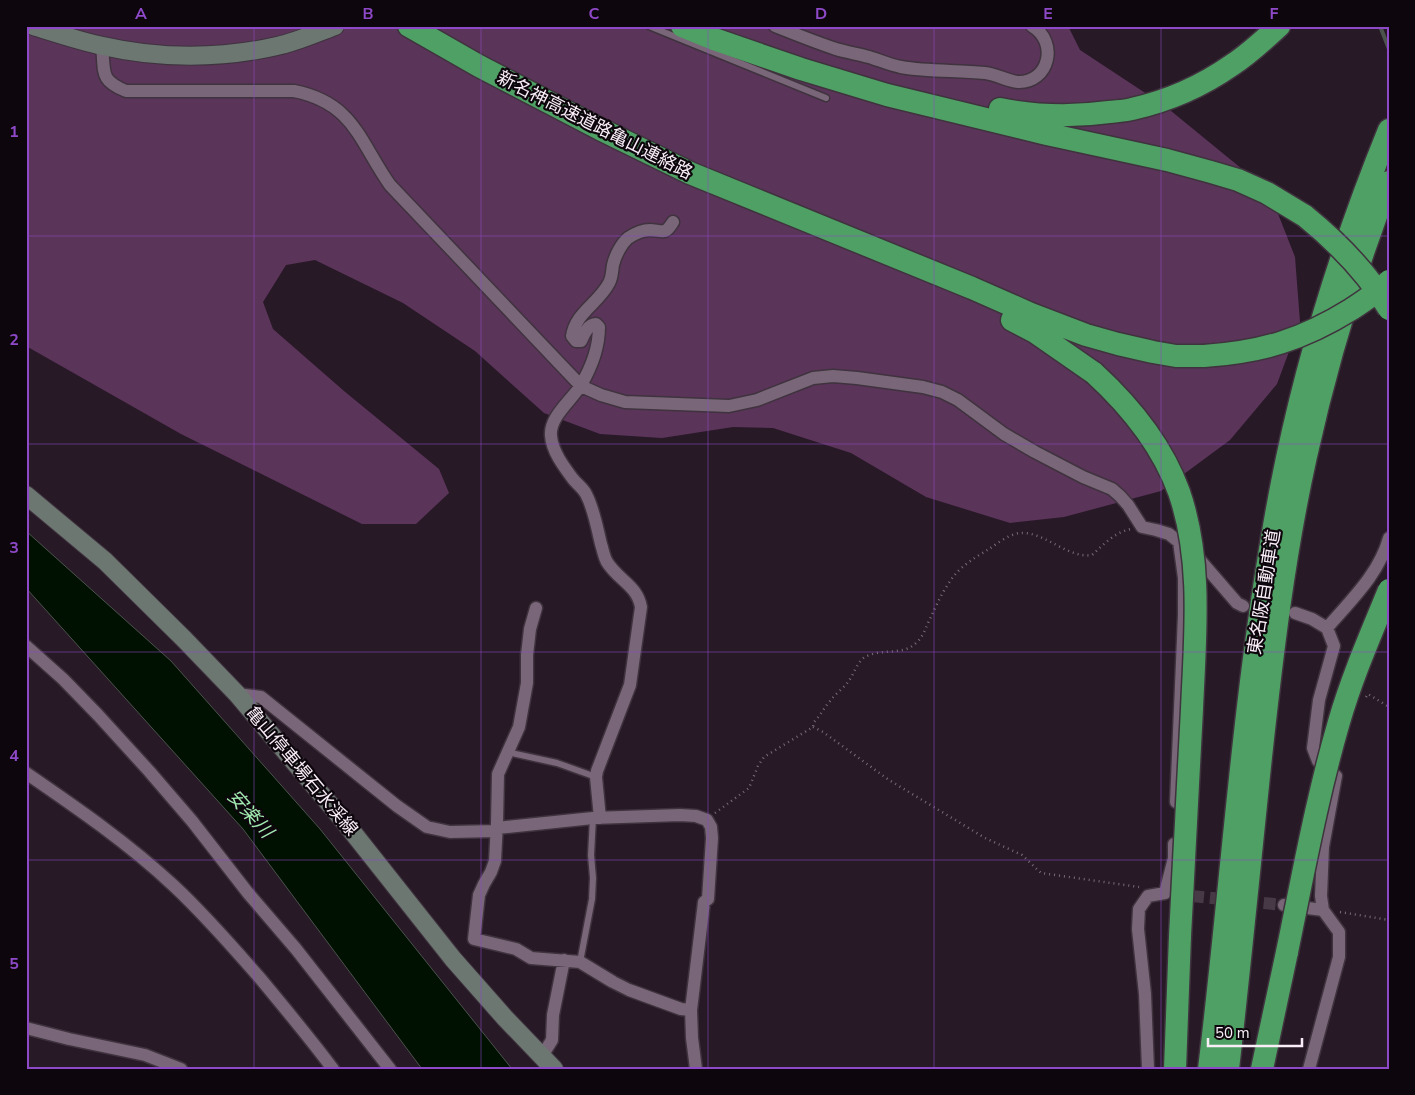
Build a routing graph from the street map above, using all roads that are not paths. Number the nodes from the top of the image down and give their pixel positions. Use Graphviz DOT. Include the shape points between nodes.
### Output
graph roads {
  1 [pos="33,26"];
  2 [pos="335,26"];
  3 [pos="409,26"];
  4 [pos="649,26"];
  5 [pos="682,26"];
  6 [pos="719,26"];
  7 [pos="775,26"];
  8 [pos="1032,26"];
  9 [pos="1279,26"];
  10 [pos="102,46"];
  11 [pos="826,98"];
  12 [pos="1389,130"];
  13 [pos="1389,182"];
  14 [pos="787,213"];
  15 [pos="674,222"];
  16 [pos="1389,281"];
  17 [pos="1389,310"];
  18 [pos="581,386"];
  19 [pos="26,495"];
  20 [pos="1389,538"];
  21 [pos="1179,542"];
  22 [pos="1389,590"];
  23 [pos="1243,606"];
  24 [pos="536,608"];
  25 [pos="1295,613"];
  26 [pos="1327,628"];
  27 [pos="26,646"];
  28 [pos="237,694"];
  29 [pos="507,752"];
  30 [pos="26,773"];
  31 [pos="596,777"];
  32 [pos="596,818"];
  33 [pos="496,830"];
  34 [pos="1165,893"];
  35 [pos="1192,896"];
  36 [pos="1284,905"];
  37 [pos="1323,910"];
  38 [pos="564,960"];
  39 [pos="580,962"];
  40 [pos="691,1010"];
  41 [pos="26,1028"];
  42 [pos="542,1056"];
  43 [pos="181,1069"];
  44 [pos="333,1069"];
  45 [pos="390,1069"];
  46 [pos="554,1069"];
  47 [pos="696,1069"];
  48 [pos="1148,1069"];
  49 [pos="1176,1069"];
  50 [pos="1209,1069"];
  51 [pos="1228,1069"];
  52 [pos="1262,1069"];
  53 [pos="1309,1069"];
  1 -- 10 [label="main road"];
  2 -- 10 [label="main road" via="278,46 237,54 153,54"];
  3 -- 14 [label="highway, 新名神高速道路亀山連絡路" via="600,129 690,173"];
  4 -- 11 [label="lane"];
  5 -- 17 [label="highway, bridge" via="792,66 887,95 1167,160 1238,180 1267,193 1328,234 1365,274"];
  6 -- 9 [label="highway" via="802,56 964,103 1016,112 1074,114 1131,110 1173,96 1234,65"];
  7 -- 8 [label="street" via="900,67 985,73 1018,82 1040,74 1048,58 1041,33"];
  10 -- 18 [label="street" via="107,80 126,90 294,91 311,95 340,111 359,133 390,186"];
  12 -- 50 [label="highway, 東名阪自動車道" via="1335,273 1317,333 1273,530 1250,694"];
  13 -- 51 [label="highway, 東名阪自動車道" via="1335,340 1306,457 1292,531 1268,696"];
  14 -- 16 [label="highway, bridge" via="1086,335 1176,356 1250,351 1299,337 1360,304"];
  14 -- 49 [label="highway, bridge" via="1036,332 1094,373 1123,402 1154,440 1171,472 1193,549 1196,610"];
  15 -- 18 [label="street" via="664,231 650,230 628,239 617,253 606,289 577,322 572,336 576,341 581,341 592,324 599,327 591,365"];
  18 -- 21 [label="street" via="625,402 729,406 758,400 813,378 833,376 942,392 1004,434 1112,489 1128,505 1142,527 1169,534"];
  18 -- 31 [label="street" via="551,425 552,443 562,464 586,493 607,562 632,587 641,607 630,685"];
  19 -- 28 [label="main road, 亀山停車場石水渓線" via="106,562"];
  20 -- 26 [label="street" via="1384,556 1372,576"];
  21 -- 23 [label="street" via="1199,559 1237,604"];
  21 -- 34 [label="street" via="1184,578 1183,634 1174,858"];
  22 -- 52 [label="highway, bridge" via="1363,652 1339,723 1313,827"];
  24 -- 29 [label="street" via="530,629 525,697 518,727"];
  25 -- 26 [label="street"];
  26 -- 37 [label="street" via="1334,646 1319,700 1313,748 1318,761 1336,776 1324,847 1320,896"];
  27 -- 45 [label="street" via="63,679 149,771"];
  28 -- 33 [label="street" via="261,697 426,828 450,832"];
  28 -- 42 [label="main road, 亀山停車場石水渓線" via="343,820 453,959"];
  29 -- 31 [label="lane" via="557,763"];
  29 -- 33 [label="street" via="498,774"];
  30 -- 44 [label="street" via="78,808 174,886 225,938"];
  31 -- 32 [label="street"];
  32 -- 33 [label="street"];
  32 -- 39 [label="lane" via="592,900"];
  32 -- 40 [label="street" via="696,816 706,820 712,828 708,900 704,902"];
  33 -- 38 [label="street" via="495,861 479,895 474,939 516,949 531,958"];
  34 -- 35 [label="street"];
  34 -- 48 [label="street" via="1148,896 1139,909"];
  36 -- 37 [label="street"];
  37 -- 53 [label="street" via="1339,932 1339,957"];
  38 -- 39 [label="street"];
  38 -- 42 [label="street" via="553,1015 552,1040"];
  39 -- 40 [label="street" via="629,990"];
  40 -- 47 [label="street"];
  41 -- 43 [label="street" via="145,1055"];
  42 -- 46 [label="main road, 亀山停車場石水渓線"];
}
